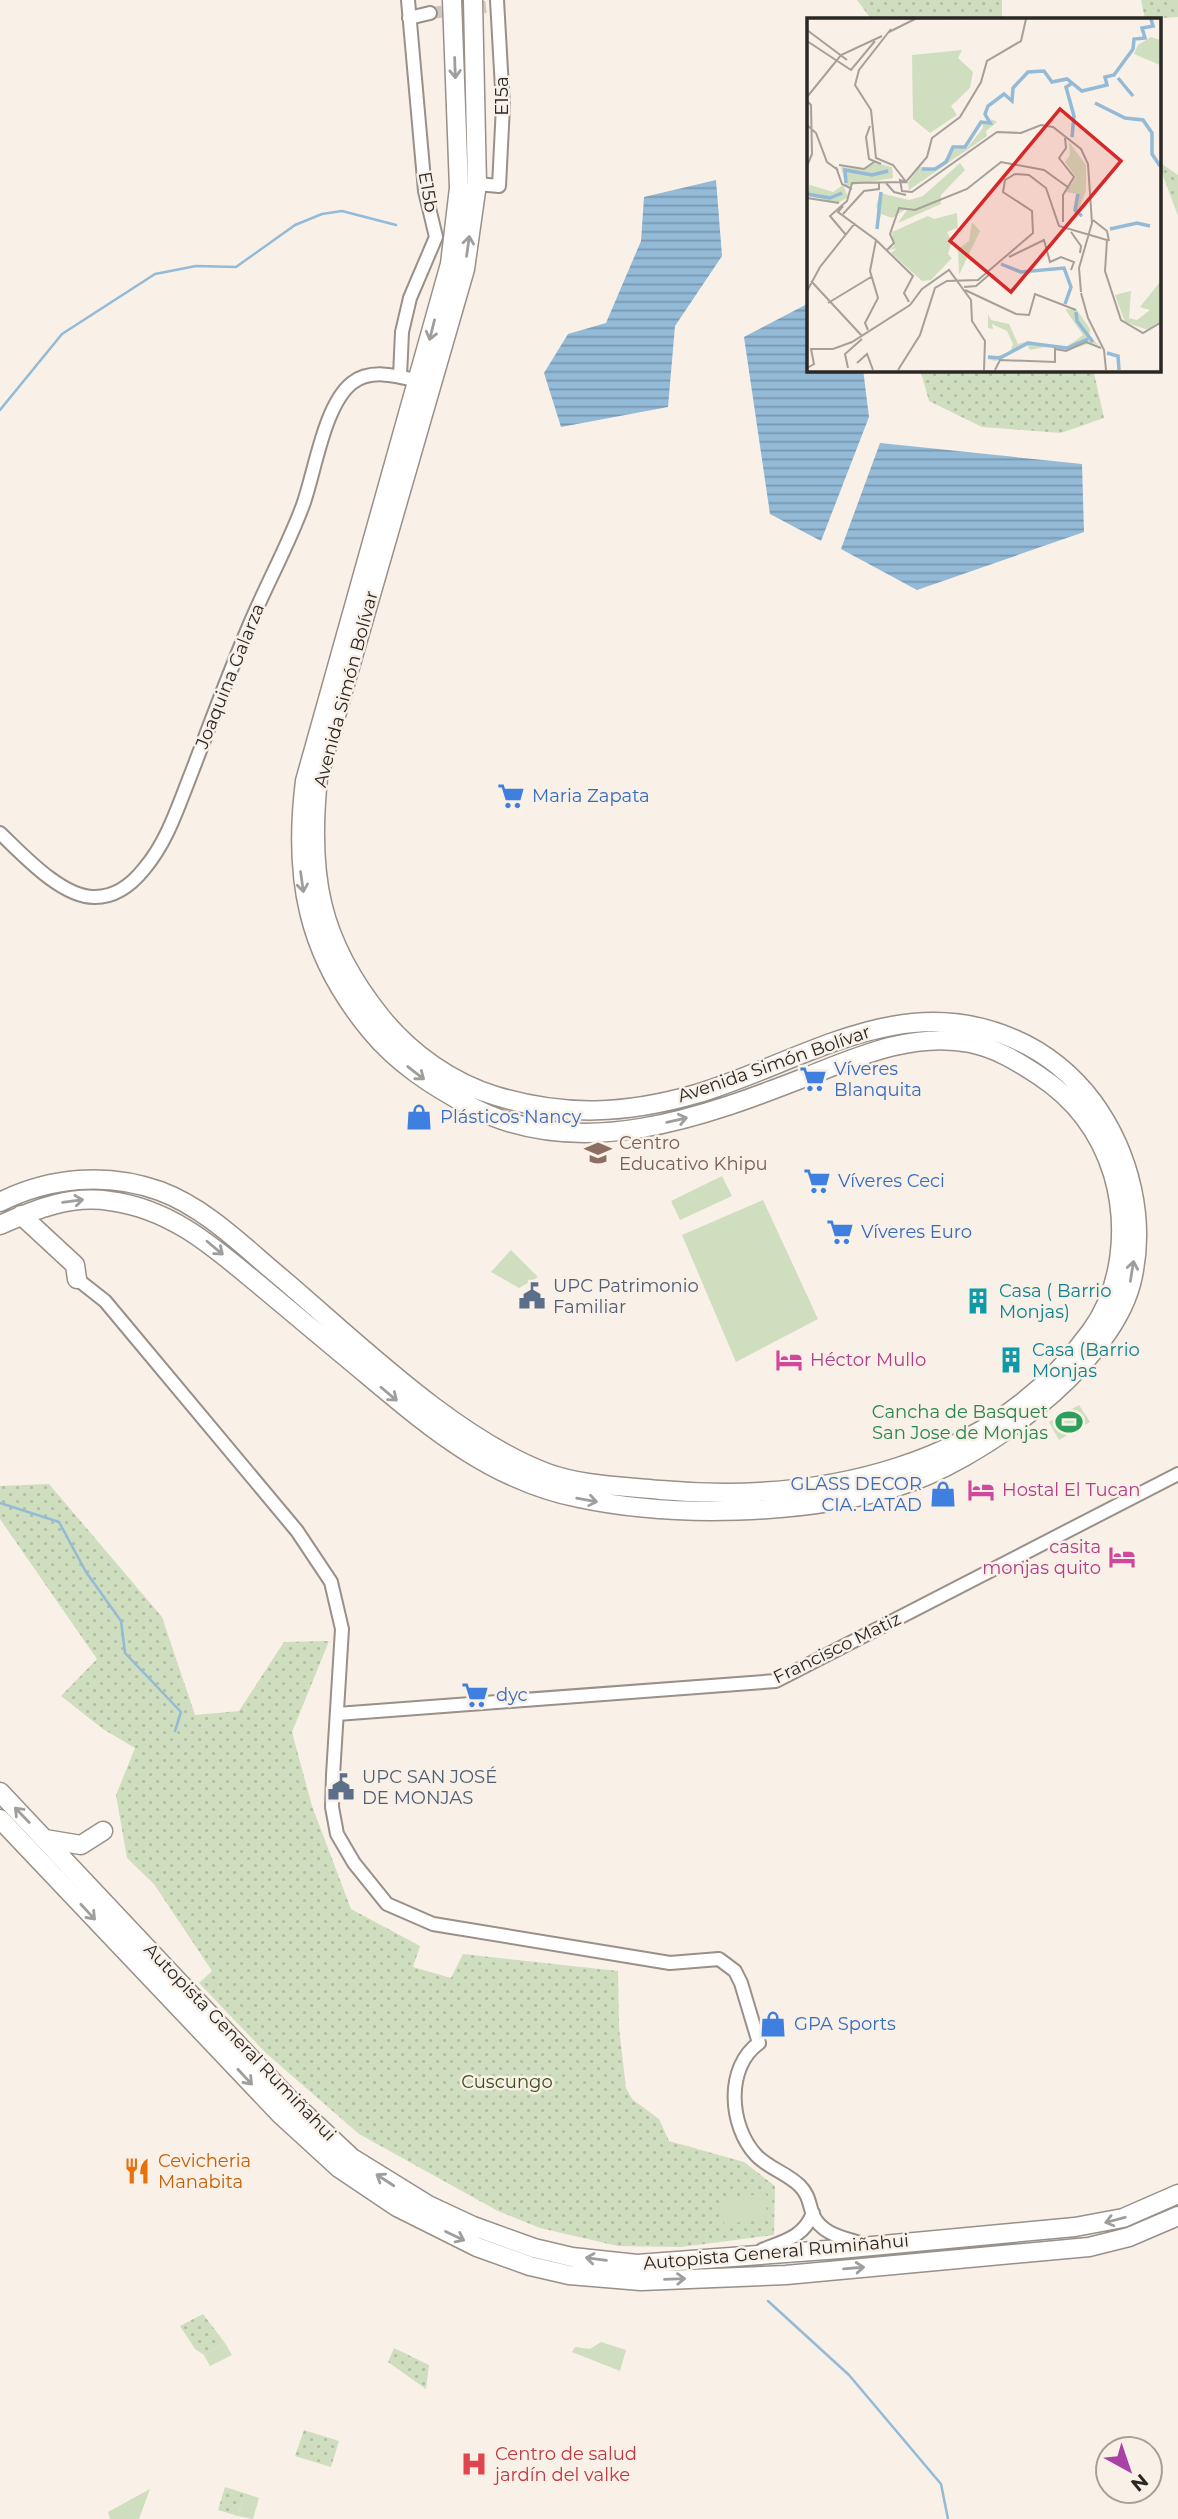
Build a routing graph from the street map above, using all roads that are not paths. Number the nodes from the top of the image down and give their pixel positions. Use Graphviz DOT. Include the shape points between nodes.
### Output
graph roads {
  1 [pos="452,0"];
  2 [pos="408,1"];
  3 [pos="489,3"];
  4 [pos="430,13"];
  5 [pos="409,18"];
  6 [pos="477,184"];
  7 [pos="400,376"];
  8 [pos="419,381"];
  9 [pos="0,833"];
  10 [pos="0,1202"];
  11 [pos="7,1223"];
  12 [pos="77,1279"];
  13 [pos="1178,1474"];
  14 [pos="337,1714"];
  15 [pos="0,1792"];
  16 [pos="0,1819"];
  17 [pos="103,1832"];
  18 [pos="45,1839"];
  19 [pos="119,1898"];
  20 [pos="134,1932"];
  21 [pos="1178,2194"];
  22 [pos="813,2213"];
  23 [pos="1178,2216"];
  24 [pos="867,2245"];
  25 [pos="750,2255"];
  1 -- 8 [label="highway, Avenida Simón Bolívar, one-way" via="459,188 450,264"];
  2 -- 5 [label="street, E15b"];
  3 -- 6 [label="highway, Avenida Simón Bolívar"];
  3 -- 6 [label="street, E15a" via="503,106 499,186"];
  4 -- 5 [label="street"];
  5 -- 7 [label="street, E15b" via="425,191 436,237 410,298 402,332"];
  11 -- 6 [label="highway, Avenida Simón Bolívar, one-way" via="46,1206 86,1199 120,1202 156,1213 207,1241 412,1414 485,1465 564,1495 669,1508 819,1504 920,1478 979,1448 1032,1411 1082,1365 1123,1303 1137,1242 1135,1202 1114,1133 1071,1077 1014,1039 959,1023 926,1020 895,1024 688,1096 609,1111 559,1111 479,1091 429,1062 391,1029 346,967 331,935 314,864 318,778 465,269"];
  7 -- 8 [label="street, Joaquina Galarza"];
  7 -- 9 [label="street, Joaquina Galarza" via="358,379 336,407 316,452 297,521 249,625 171,823 145,869 119,891 83,895 38,869"];
  8 -- 10 [label="highway, Avenida Simón Bolívar, one-way" via="305,781 299,827 303,889 316,938 354,1010 390,1053 436,1087 496,1118 559,1133 599,1135 687,1118 885,1048 955,1041 993,1050 1058,1088 1087,1119 1104,1148 1123,1224 1115,1277 1100,1317 1062,1365 999,1419 938,1453 885,1473 822,1487 744,1494 595,1484 525,1464 462,1427 217,1224 179,1200 117,1180 91,1178 43,1186"];
  11 -- 12 [label="highway" via="75,1265"];
  12 -- 14 [label="street" via="105,1301 318,1559 340,1611"];
  13 -- 14 [label="street, Francisco Matiz" via="776,1681"];
  14 -- 22 [label="street" via="333,1821 345,1851 387,1904 433,1924 682,1964 719,1959 735,1971 759,2043 742,2058 735,2078 740,2130 760,2159 802,2188"];
  18 -- 15 [label="highway, Autopista General Rumiñahui, one-way"];
  16 -- 23 [label="highway, Autopista General Rumiñahui, one-way" via="279,2114 339,2168 397,2207 477,2247 530,2266 569,2275 641,2281 786,2275 1089,2247 1129,2237"];
  17 -- 18 [label="highway" via="80,1844"];
  18 -- 20 [label="highway, Autopista General Rumiñahui"];
  19 -- 20 [label="highway" via="136,1924"];
  25 -- 20 [label="highway, Autopista General Rumiñahui, one-way" via="637,2264 572,2257 497,2235 428,2205 352,2158 290,2101"];
  21 -- 24 [label="highway, Autopista General Rumiñahui, one-way" via="1123,2218 1093,2224"];
  22 -- 24 [label="street" via="834,2235"];
  22 -- 25 [label="street" via="797,2236"];
  24 -- 25 [label="highway, Autopista General Rumiñahui"];
}
